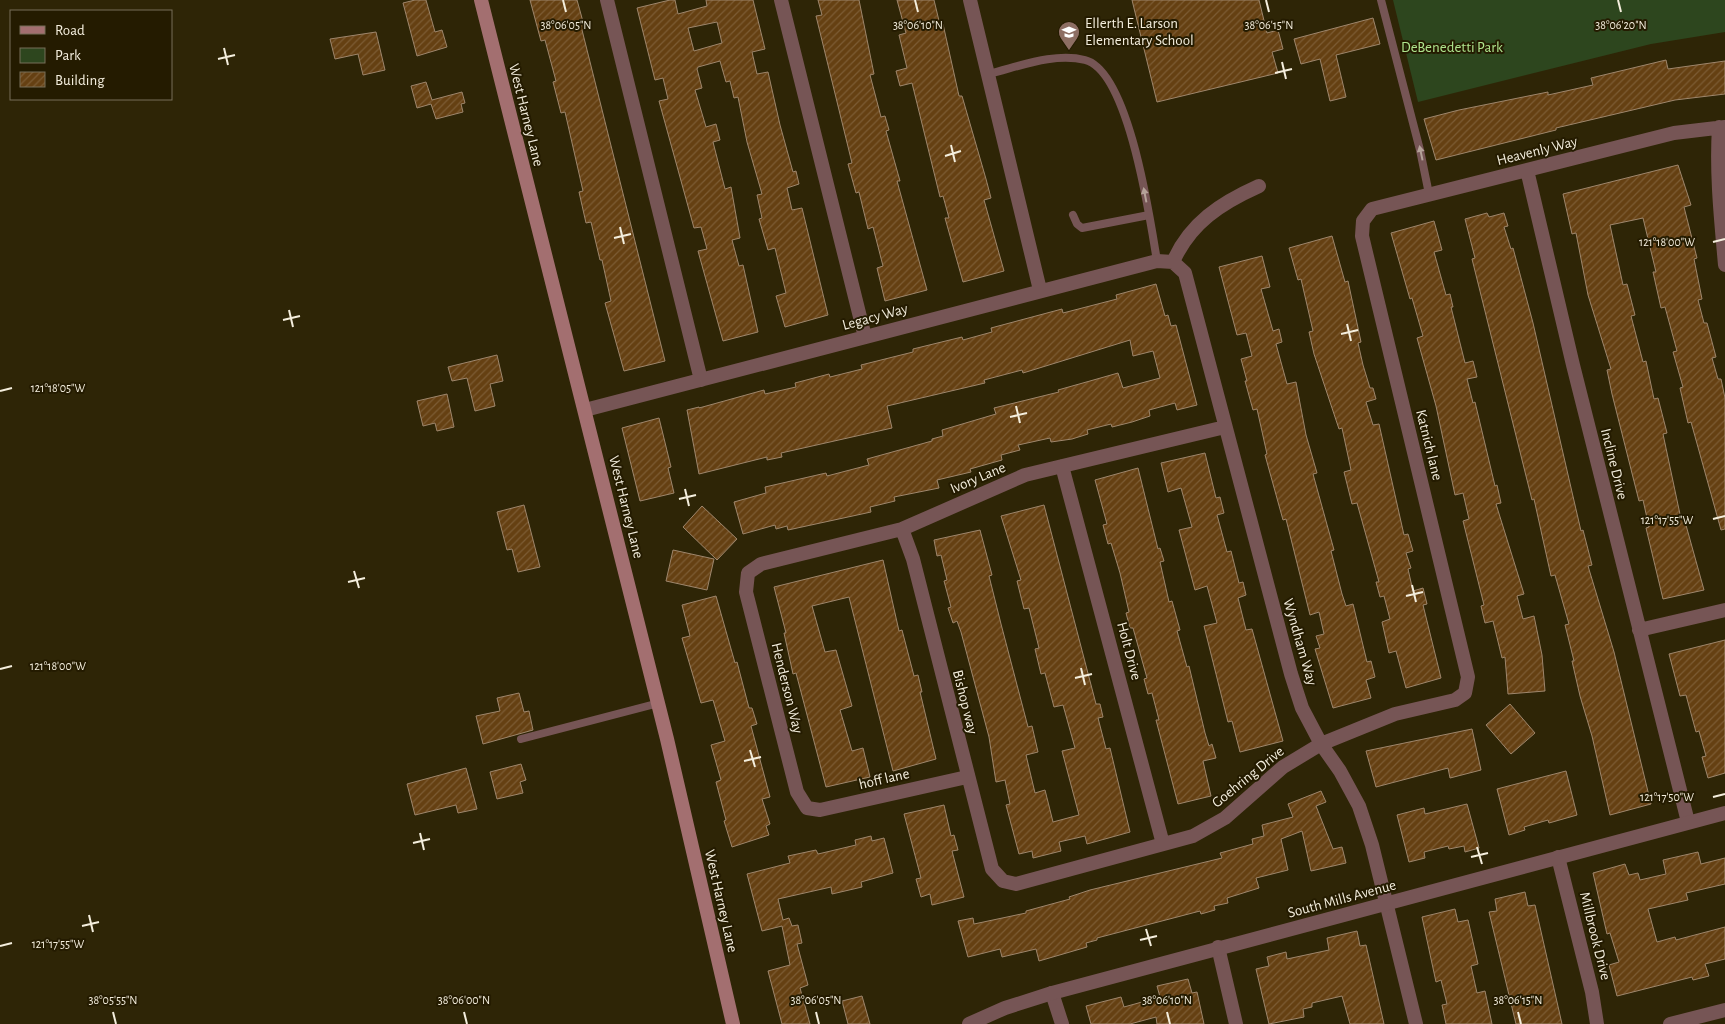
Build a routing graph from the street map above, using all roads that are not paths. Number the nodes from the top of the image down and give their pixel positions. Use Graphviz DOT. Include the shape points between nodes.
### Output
graph roads {
  1 [pos="481,0"];
  2 [pos="607,0"];
  3 [pos="781,0"];
  4 [pos="970,0"];
  5 [pos="1382,0"];
  6 [pos="988,74"];
  7 [pos="1722,127"];
  8 [pos="1527,170"];
  9 [pos="1259,186"];
  10 [pos="1429,194"];
  11 [pos="1073,215"];
  12 [pos="1149,215"];
  13 [pos="1363,221"];
  14 [pos="1157,261"];
  15 [pos="1173,262"];
  16 [pos="1725,265"];
  17 [pos="1040,290"];
  18 [pos="865,337"];
  19 [pos="701,380"];
  20 [pos="585,410"];
  21 [pos="1226,427"];
  22 [pos="1062,466"];
  23 [pos="902,529"];
  24 [pos="748,573"];
  25 [pos="1725,610"];
  26 [pos="1639,630"];
  27 [pos="1468,677"];
  28 [pos="658,703"];
  29 [pos="521,739"];
  30 [pos="1321,744"];
  31 [pos="967,777"];
  32 [pos="807,808"];
  33 [pos="1725,813"];
  34 [pos="1688,822"];
  35 [pos="1163,844"];
  36 [pos="1558,857"];
  37 [pos="1003,881"];
  38 [pos="1386,904"];
  39 [pos="1218,947"];
  40 [pos="1052,993"];
  41 [pos="1725,1010"];
  42 [pos="733,1024"];
  43 [pos="969,1024"];
  44 [pos="1062,1024"];
  45 [pos="1236,1024"];
  46 [pos="1416,1024"];
  47 [pos="1597,1024"];
  48 [pos="1670,1024"];
  1 -- 20 [label="main road, West Harney Lane"];
  2 -- 19 [label="street"];
  3 -- 18 [label="street"];
  4 -- 6 [label="street"];
  10 -- 5 [label="lane, one-way"];
  12 -- 6 [label="lane, one-way" via="1142,175 1118,96 1102,69 1087,60 1066,56"];
  6 -- 17 [label="street"];
  7 -- 8 [label="street, Heavenly Way" via="1674,133"];
  7 -- 16 [label="street" via="1717,159"];
  8 -- 10 [label="street, Heavenly Way"];
  8 -- 26 [label="street, Incline Drive"];
  9 -- 15 [label="street" via="1230,199 1199,221 1180,244"];
  10 -- 13 [label="street, Heavenly Way" via="1372,209"];
  11 -- 12 [label="lane" via="1076,224 1082,228"];
  12 -- 14 [label="lane"];
  13 -- 27 [label="street, Katnich lane" via="1362,236"];
  14 -- 15 [label="street, Legacy Way"];
  14 -- 17 [label="street, Legacy Way"];
  15 -- 21 [label="street, Wyndham Way" via="1185,273"];
  17 -- 18 [label="street, Legacy Way"];
  18 -- 19 [label="street, Legacy Way"];
  19 -- 20 [label="street, Legacy Way"];
  20 -- 28 [label="main road, West Harney Lane"];
  21 -- 22 [label="street, Ivory Lane"];
  21 -- 30 [label="street, Wyndham Way" via="1291,674 1302,708"];
  22 -- 23 [label="street, Ivory Lane" via="1025,475"];
  22 -- 35 [label="street, Holt Drive"];
  23 -- 24 [label="street, Ivory Lane" via="761,564"];
  23 -- 31 [label="street, Bishop way" via="913,559"];
  24 -- 32 [label="street, Henderson Way" via="746,592 797,792"];
  25 -- 26 [label="street"];
  26 -- 34 [label="street, Incline Drive"];
  27 -- 30 [label="street, Goehring Drive" via="1464,693 1455,700 1395,714"];
  28 -- 29 [label="lane"];
  28 -- 42 [label="main road, West Harney Lane"];
  30 -- 35 [label="street, Goehring Drive" via="1283,767 1225,818 1193,836"];
  30 -- 38 [label="street, Wyndham Way" via="1340,770 1358,806 1372,845"];
  31 -- 32 [label="street, hoff lane" via="820,810"];
  31 -- 37 [label="street, Bishop way" via="992,869"];
  33 -- 34 [label="street, South Mills Avenue"];
  34 -- 36 [label="street, South Mills Avenue"];
  35 -- 37 [label="street, Goehring Drive" via="1016,884"];
  36 -- 38 [label="street, South Mills Avenue"];
  36 -- 47 [label="street, Millbrook Drive"];
  38 -- 39 [label="street, South Mills Avenue"];
  38 -- 46 [label="street, Wyndham Way"];
  39 -- 40 [label="street, South Mills Avenue"];
  39 -- 45 [label="street"];
  40 -- 43 [label="street, South Mills Avenue"];
  40 -- 44 [label="street"];
  41 -- 48 [label="street"];
}
